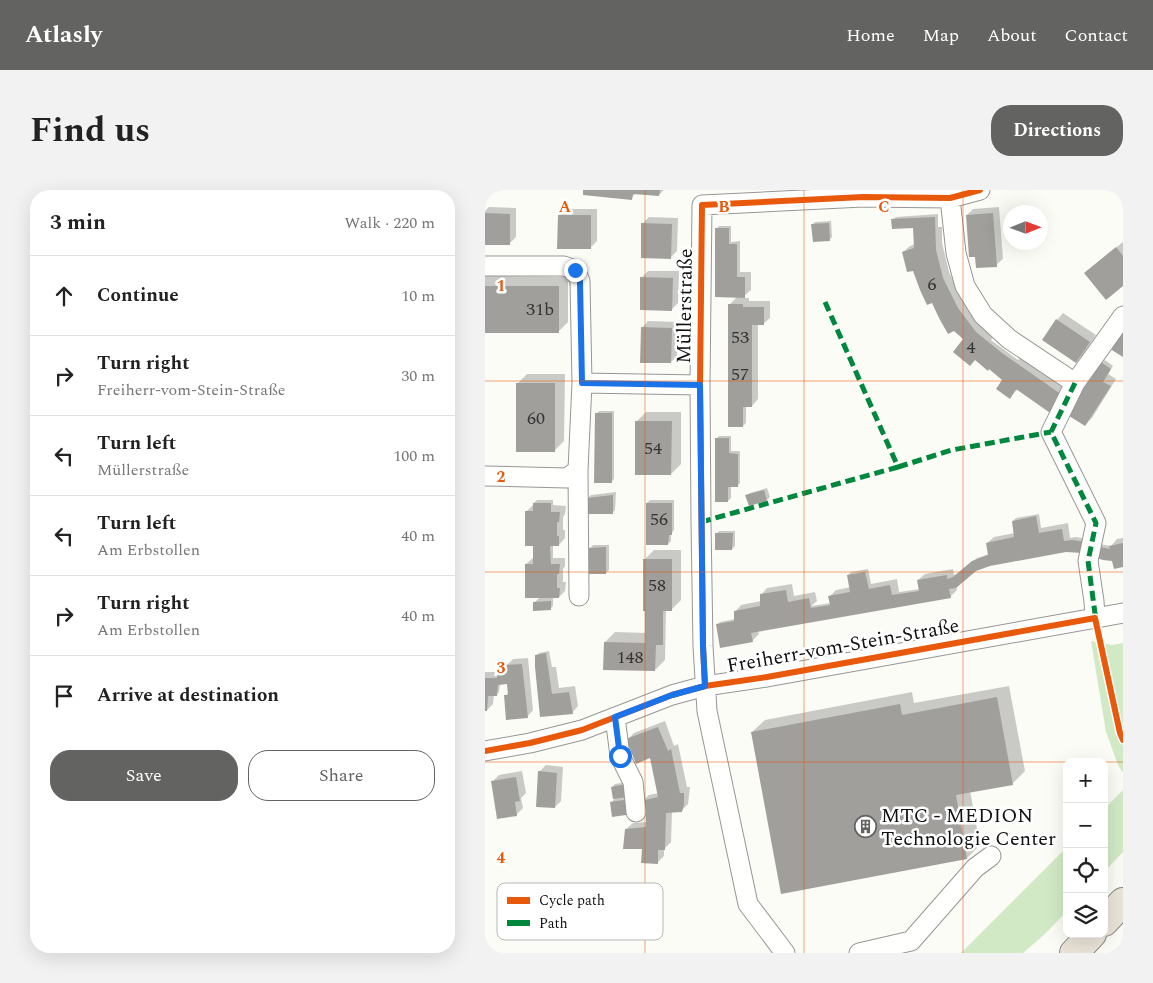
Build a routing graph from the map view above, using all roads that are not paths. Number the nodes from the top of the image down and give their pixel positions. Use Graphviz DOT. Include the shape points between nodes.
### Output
graph roads {
  1 [pos="980,190"];
  2 [pos="863,194"];
  3 [pos="702,197"];
  4 [pos="950,198"];
  5 [pos="485,266"];
  6 [pos="1123,316"];
  7 [pos="582,383"];
  8 [pos="1075,383"];
  9 [pos="700,385"];
  10 [pos="578,470"];
  11 [pos="485,476"];
  12 [pos="579,596"];
  13 [pos="1123,613"];
  14 [pos="1095,618"];
  15 [pos="705,686"];
  16 [pos="615,717"];
  17 [pos="485,751"];
  18 [pos="636,812"];
  19 [pos="991,856"];
  20 [pos="1123,902"];
  21 [pos="1108,918"];
  22 [pos="1088,938"];
  23 [pos="785,953"];
  24 [pos="859,953"];
  25 [pos="1074,953"];
  1 -- 4 [label="street, Müllerstraße"];
  2 -- 3 [label="street, Müllerstraße"];
  2 -- 4 [label="street, Müllerstraße"];
  3 -- 9 [label="street, Müllerstraße"];
  4 -- 8 [label="street" via="956,253 965,286 983,315 1009,338"];
  5 -- 7 [label="street" via="564,266 575,270 580,281"];
  6 -- 8 [label="street"];
  7 -- 9 [label="street"];
  7 -- 10 [label="street"];
  8 -- 14 [label="street" via="1051,432 1096,523 1088,561"];
  9 -- 15 [label="street, Müllerstraße"];
  10 -- 11 [label="street" via="567,478"];
  10 -- 12 [label="street"];
  13 -- 14 [label="street, Freiherr-vom-Stein-Straße"];
  14 -- 15 [label="street, Freiherr-vom-Stein-Straße"];
  15 -- 16 [label="street, Freiherr-vom-Stein-Straße"];
  15 -- 23 [label="street, Müllerstraße" via="707,711 748,904"];
  16 -- 17 [label="street, Freiherr-vom-Stein-Straße" via="582,730"];
  16 -- 18 [label="street" via="620,756 633,782"];
  19 -- 24 [label="street" via="975,868 911,941"];
  20 -- 21 [label="highway"];
  22 -- 25 [label="highway"];
}
